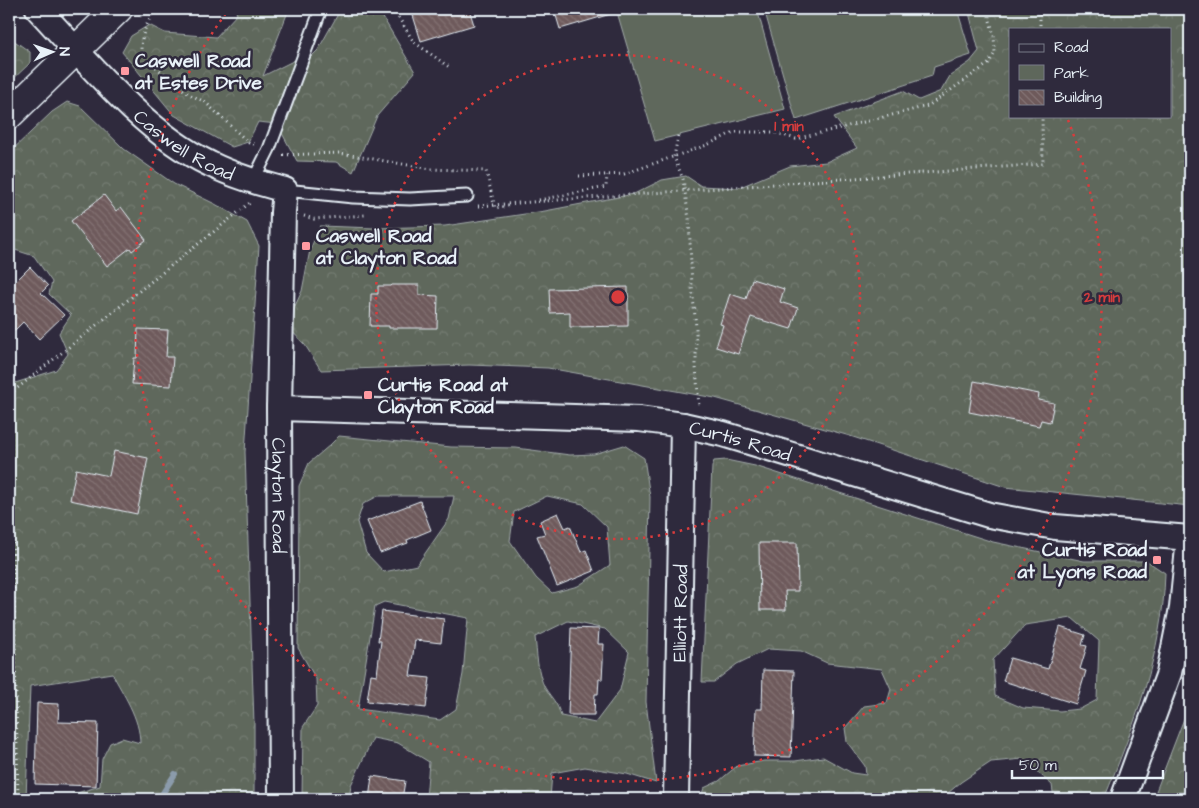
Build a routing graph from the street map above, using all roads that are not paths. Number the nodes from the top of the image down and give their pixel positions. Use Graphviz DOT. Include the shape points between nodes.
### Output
graph roads {
  1 [pos="38,9"];
  2 [pos="118,9"];
  3 [pos="321,9"];
  4 [pos="76,52"];
  5 [pos="9,115"];
  6 [pos="253,190"];
  7 [pos="286,190"];
  8 [pos="469,201"];
  9 [pos="279,408"];
  10 [pos="682,426"];
  11 [pos="1190,538"];
  12 [pos="281,799"];
  13 [pos="676,799"];
  14 [pos="1123,799"];
  1 -- 4 [label="street, Caswell Road"];
  2 -- 4 [label="main road"];
  3 -- 6 [label="lane"];
  4 -- 5 [label="main road"];
  4 -- 6 [label="street, Caswell Road" via="138,113 178,145"];
  6 -- 7 [label="street, Caswell Road"];
  7 -- 8 [label="lane" via="353,197"];
  7 -- 9 [label="street, Clayton Road" via="282,212"];
  9 -- 10 [label="street, Curtis Road" via="639,419"];
  9 -- 12 [label="street, Clayton Road"];
  10 -- 11 [label="street, Curtis Road" via="723,434 989,515 1056,527"];
  10 -- 13 [label="street, Elliott Road"];
  11 -- 14 [label="street" via="1182,608 1169,673"];
}
